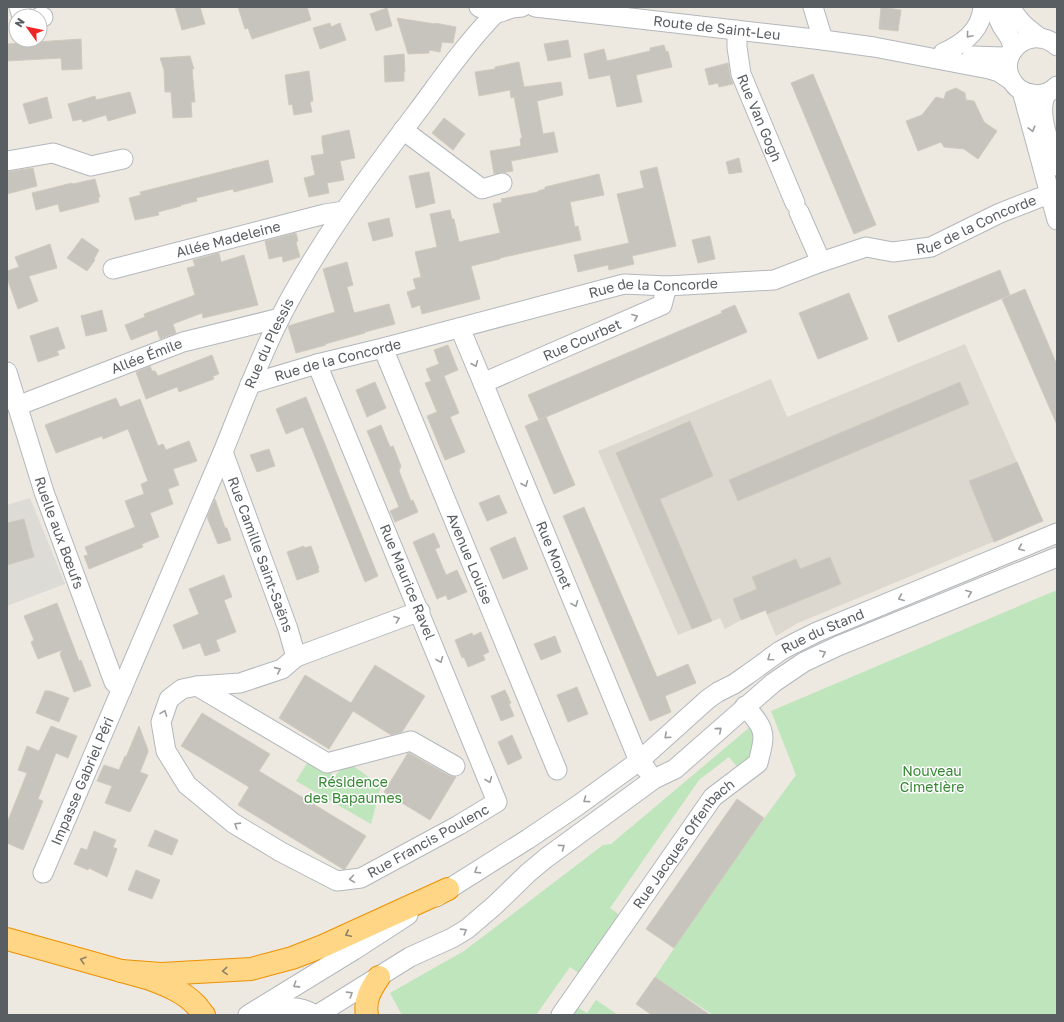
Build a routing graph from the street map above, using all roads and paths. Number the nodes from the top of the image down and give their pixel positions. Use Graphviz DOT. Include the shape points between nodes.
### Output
graph roads {
  1 [pos="522,7"];
  2 [pos="535,7"];
  3 [pos="813,7"];
  4 [pos="983,7"];
  5 [pos="993,7"];
  6 [pos="1011,7"];
  7 [pos="489,10"];
  8 [pos="664,14"];
  9 [pos="737,30"];
  10 [pos="1051,39"];
  11 [pos="823,40"];
  12 [pos="874,47"];
  13 [pos="1012,52"];
  14 [pos="943,53"];
  15 [pos="1017,86"];
  16 [pos="1052,89"];
  17 [pos="403,130"];
  18 [pos="123,159"];
  19 [pos="7,161"];
  20 [pos="1057,166"];
  21 [pos="502,184"];
  22 [pos="1049,194"];
  23 [pos="344,211"];
  24 [pos="1057,220"];
  25 [pos="821,262"];
  26 [pos="114,269"];
  27 [pos="667,286"];
  28 [pos="280,318"];
  29 [pos="460,328"];
  30 [pos="383,348"];
  31 [pos="317,364"];
  32 [pos="7,372"];
  33 [pos="483,383"];
  34 [pos="250,384"];
  35 [pos="17,406"];
  36 [pos="223,452"];
  37 [pos="1057,533"];
  38 [pos="1057,558"];
  39 [pos="420,611"];
  40 [pos="296,656"];
  41 [pos="197,686"];
  42 [pos="122,689"];
  43 [pos="746,706"];
  44 [pos="639,760"];
  45 [pos="455,766"];
  46 [pos="557,770"];
  47 [pos="654,779"];
  48 [pos="497,802"];
  49 [pos="43,872"];
  50 [pos="448,889"];
  51 [pos="7,939"];
  52 [pos="121,971"];
  53 [pos="379,977"];
  54 [pos="204,1015"];
  55 [pos="248,1015"];
  56 [pos="258,1015"];
  57 [pos="316,1015"];
  58 [pos="367,1015"];
  59 [pos="561,1015"];
  1 -- 7 [label="street"];
  2 -- 8 [label="street, Route de Saint-Leu"];
  3 -- 11 [label="street"];
  4 -- 14 [label="street, one-way" via="981,17 966,40"];
  5 -- 13 [label="street" via="1010,38"];
  6 -- 10 [label="street" via="1021,23"];
  7 -- 17 [label="street, Rue du Plessis" via="492,17"];
  8 -- 9 [label="street, Route de Saint-Leu"];
  9 -- 11 [label="street, Route de Saint-Leu"];
  9 -- 25 [label="street, Rue Van Gogh" via="741,74"];
  10 -- 13 [label="street" via="1035,37 1025,40"];
  11 -- 12 [label="street, Route de Saint-Leu"];
  12 -- 14 [label="street, Route de Saint-Leu"];
  12 -- 15 [label="street, Route de Saint-Leu" via="989,69 999,72"];
  13 -- 14 [label="street, Route de Saint-Leu" via="1003,57"];
  13 -- 15 [label="street" via="1008,68"];
  15 -- 16 [label="street, Route de Saint-Leu" via="1033,95"];
  15 -- 22 [label="street, one-way"];
  16 -- 20 [label="street" via="1044,100 1043,117"];
  17 -- 21 [label="street" via="482,189"];
  17 -- 23 [label="street, Rue du Plessis"];
  18 -- 19 [label="street" via="91,166 53,153"];
  22 -- 24 [label="street"];
  22 -- 25 [label="street, Rue de la Concorde" via="1000,213 931,247 893,252 866,247"];
  23 -- 26 [label="street, Allée Madeleine"];
  23 -- 28 [label="street, Rue du Plessis"];
  25 -- 27 [label="street, Rue de la Concorde" via="774,280"];
  27 -- 29 [label="street, Rue de la Concorde" via="624,284"];
  33 -- 27 [label="street, Rue Courbet, one-way" via="662,305"];
  28 -- 34 [label="street, Rue du Plessis"];
  28 -- 35 [label="street, Allée Émile" via="183,342"];
  29 -- 30 [label="street, Rue de la Concorde"];
  29 -- 33 [label="street, Rue Monet, one-way"];
  30 -- 31 [label="street, Rue de la Concorde"];
  30 -- 46 [label="street, Avenue Louise"];
  31 -- 34 [label="street, Rue de la Concorde"];
  31 -- 39 [label="street, Rue Maurice Ravel"];
  32 -- 35 [label="street, Ruelle aux Bœufs"];
  33 -- 44 [label="street, Rue Monet, one-way"];
  34 -- 36 [label="street, Rue du Plessis"];
  35 -- 42 [label="street, Ruelle aux Bœufs" via="49,506 114,682"];
  36 -- 40 [label="street, Rue Camille Saint-Saëns"];
  36 -- 42 [label="street, Rue du Plessis"];
  37 -- 44 [label="street, Rue du Stand, one-way" via="793,644 708,699"];
  43 -- 38 [label="street, Rue du Stand, one-way" via="787,672 804,662"];
  40 -- 39 [label="street, one-way"];
  39 -- 48 [label="street, Rue Maurice Ravel, one-way"];
  41 -- 40 [label="street, one-way" via="240,683 282,670"];
  41 -- 45 [label="street" via="327,763 411,741"];
  48 -- 41 [label="street, Rue Francis Poulenc, one-way" via="361,878 337,881 233,823 187,784 166,751 161,722 169,699 182,689"];
  42 -- 49 [label="street, Impasse Gabriel Péri"];
  47 -- 43 [label="street, Rue du Stand, one-way" via="675,769"];
  43 -- 59 [label="street, Rue Jacques Offenbach" via="763,731 758,763 713,796"];
  44 -- 47 [label="street, Rue Monet"];
  44 -- 50 [label="street, Rue du Stand, one-way" via="577,806"];
  53 -- 47 [label="street, Rue du Stand, one-way" via="410,957 467,929 546,858"];
  50 -- 52 [label="highway, one-way" via="323,946 251,969 161,974"];
  50 -- 55 [label="street, Rue du Stand, one-way"];
  52 -- 51 [label="highway, one-way"];
  52 -- 54 [label="highway" via="172,988 186,996"];
  57 -- 53 [label="street, Rue du Stand, one-way"];
  53 -- 58 [label="highway" via="369,994"];
  56 -- 57 [label="street" via="280,1008 297,1007"];
}
